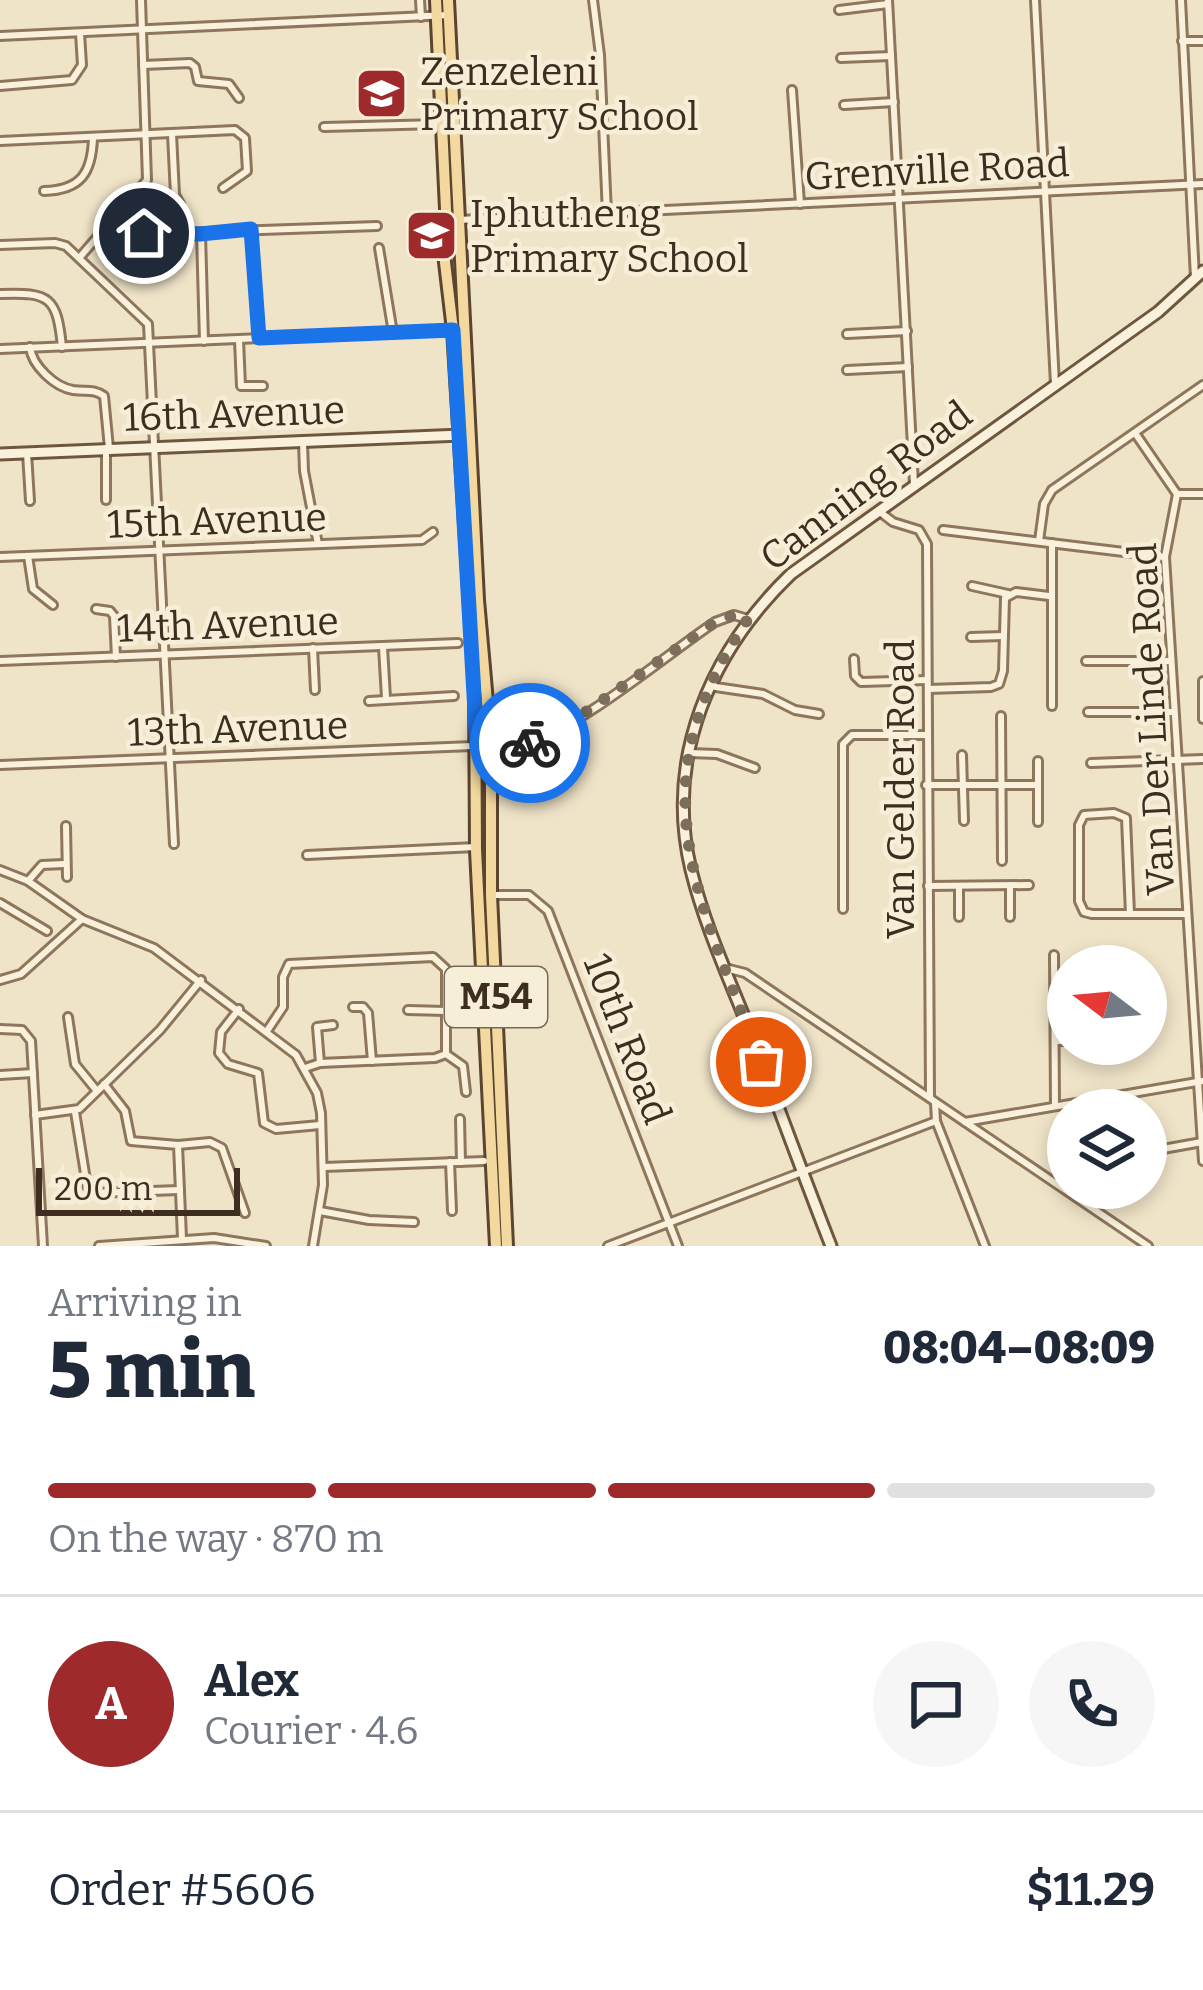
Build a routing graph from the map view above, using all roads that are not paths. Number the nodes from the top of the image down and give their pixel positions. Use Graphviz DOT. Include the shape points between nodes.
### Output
graph roads {
  1 [pos="141,0"];
  2 [pos="420,0"];
  3 [pos="436,0"];
  4 [pos="448,0"];
  5 [pos="593,0"];
  6 [pos="1035,0"];
  7 [pos="1181,0"];
  8 [pos="888,2"];
  9 [pos="839,10"];
  10 [pos="442,15"];
  11 [pos="421,17"];
  12 [pos="142,31"];
  13 [pos="80,33"];
  14 [pos="0,36"];
  15 [pos="1183,41"];
  16 [pos="1203,41"];
  17 [pos="891,56"];
  18 [pos="841,58"];
  19 [pos="143,64"];
  20 [pos="0,86"];
  21 [pos="792,90"];
  22 [pos="239,98"];
  23 [pos="894,102"];
  24 [pos="844,106"];
  25 [pos="443,123"];
  26 [pos="324,128"];
  27 [pos="172,134"];
  28 [pos="146,136"];
  29 [pos="93,137"];
  30 [pos="0,141"];
  31 [pos="1203,184"];
  32 [pos="1188,185"];
  33 [pos="223,188"];
  34 [pos="44,191"];
  35 [pos="1045,192"];
  36 [pos="900,200"];
  37 [pos="180,204"];
  38 [pos="800,204"];
  39 [pos="119,213"];
  40 [pos="607,214"];
  41 [pos="458,220"];
  42 [pos="377,226"];
  43 [pos="251,229"];
  44 [pos="200,234"];
  45 [pos="0,245"];
  46 [pos="379,248"];
  47 [pos="80,257"];
  48 [pos="1199,275"];
  49 [pos="0,294"];
  50 [pos="453,330"];
  51 [pos="907,331"];
  52 [pos="393,333"];
  53 [pos="847,334"];
  54 [pos="259,338"];
  55 [pos="239,339"];
  56 [pos="204,340"];
  57 [pos="152,343"];
  58 [pos="30,347"];
  59 [pos="62,347"];
  60 [pos="0,349"];
  61 [pos="908,367"];
  62 [pos="847,370"];
  63 [pos="1055,384"];
  64 [pos="1203,385"];
  65 [pos="263,386"];
  66 [pos="1135,433"];
  67 [pos="463,435"];
  68 [pos="303,442"];
  69 [pos="157,447"];
  70 [pos="107,448"];
  71 [pos="27,453"];
  72 [pos="0,454"];
  73 [pos="914,484"];
  74 [pos="1177,494"];
  75 [pos="1203,494"];
  76 [pos="106,500"];
  77 [pos="30,501"];
  78 [pos="877,510"];
  79 [pos="943,530"];
  80 [pos="433,532"];
  81 [pos="1039,542"];
  82 [pos="1052,543"];
  83 [pos="318,544"];
  84 [pos="160,550"];
  85 [pos="28,556"];
  86 [pos="0,557"];
  87 [pos="1165,557"];
  88 [pos="972,586"];
  89 [pos="1008,594"];
  90 [pos="1049,596"];
  91 [pos="53,605"];
  92 [pos="96,609"];
  93 [pos="748,619"];
  94 [pos="1003,636"];
  95 [pos="971,637"];
  96 [pos="458,643"];
  97 [pos="383,646"];
  98 [pos="313,648"];
  99 [pos="164,654"];
  100 [pos="116,657"];
  101 [pos="854,659"];
  102 [pos="0,661"];
  103 [pos="1086,661"];
  104 [pos="1172,661"];
  105 [pos="1203,681"];
  106 [pos="928,684"];
  107 [pos="708,686"];
  108 [pos="316,690"];
  109 [pos="454,696"];
  110 [pos="386,698"];
  111 [pos="369,701"];
  112 [pos="1052,706"];
  113 [pos="1088,712"];
  114 [pos="1174,712"];
  115 [pos="819,714"];
  116 [pos="1001,716"];
  117 [pos="1203,719"];
  118 [pos="926,735"];
  119 [pos="484,747"];
  120 [pos="689,753"];
  121 [pos="962,755"];
  122 [pos="168,758"];
  123 [pos="1203,759"];
  124 [pos="1038,760"];
  125 [pos="1178,761"];
  126 [pos="1090,763"];
  127 [pos="0,765"];
  128 [pos="755,768"];
  129 [pos="926,785"];
  130 [pos="1001,785"];
  131 [pos="1038,785"];
  132 [pos="963,786"];
  133 [pos="964,821"];
  134 [pos="1037,822"];
  135 [pos="66,826"];
  136 [pos="174,844"];
  137 [pos="476,848"];
  138 [pos="307,856"];
  139 [pos="1002,862"];
  140 [pos="66,864"];
  141 [pos="0,870"];
  142 [pos="67,877"];
  143 [pos="28,881"];
  144 [pos="1029,885"];
  145 [pos="928,886"];
  146 [pos="959,886"];
  147 [pos="1010,886"];
  148 [pos="491,896"];
  149 [pos="0,903"];
  150 [pos="843,909"];
  151 [pos="1130,914"];
  152 [pos="1188,914"];
  153 [pos="959,917"];
  154 [pos="1010,917"];
  155 [pos="82,919"];
  156 [pos="47,931"];
  157 [pos="724,968"];
  158 [pos="0,980"];
  159 [pos="201,980"];
  160 [pos="353,1007"];
  161 [pos="238,1009"];
  162 [pos="407,1010"];
  163 [pos="447,1011"];
  164 [pos="68,1017"];
  165 [pos="333,1024"];
  166 [pos="0,1030"];
  167 [pos="267,1031"];
  168 [pos="446,1054"];
  169 [pos="372,1061"];
  170 [pos="320,1064"];
  171 [pos="305,1068"];
  172 [pos="33,1073"];
  173 [pos="0,1075"];
  174 [pos="1200,1081"];
  175 [pos="104,1084"];
  176 [pos="1154,1089"];
  177 [pos="97,1091"];
  178 [pos="466,1092"];
  179 [pos="933,1100"];
  180 [pos="1047,1107"];
  181 [pos="75,1112"];
  182 [pos="35,1114"];
  183 [pos="460,1119"];
  184 [pos="936,1121"];
  185 [pos="965,1122"];
  186 [pos="322,1125"];
  187 [pos="1202,1142"];
  188 [pos="178,1145"];
  189 [pos="1167,1148"];
  190 [pos="484,1161"];
  191 [pos="1203,1161"];
  192 [pos="450,1162"];
  193 [pos="461,1162"];
  194 [pos="324,1167"];
  195 [pos="802,1173"];
  196 [pos="180,1190"];
  197 [pos="320,1211"];
  198 [pos="452,1211"];
  199 [pos="245,1213"];
  200 [pos="414,1222"];
  201 [pos="669,1222"];
  202 [pos="182,1238"];
  203 [pos="1142,1244"];
  204 [pos="43,1246"];
  205 [pos="99,1246"];
  206 [pos="266,1246"];
  207 [pos="313,1246"];
  208 [pos="496,1246"];
  209 [pos="506,1246"];
  210 [pos="608,1246"];
  211 [pos="678,1246"];
  212 [pos="831,1246"];
  213 [pos="985,1246"];
  1 -- 12 [label="street"];
  2 -- 11 [label="street"];
  3 -- 10 [label="main road, M54"];
  4 -- 10 [label="main road, M54"];
  5 -- 40 [label="street"];
  6 -- 35 [label="street"];
  7 -- 15 [label="street"];
  8 -- 9 [label="street"];
  8 -- 17 [label="street"];
  10 -- 11 [label="street"];
  10 -- 25 [label="main road, M54"];
  10 -- 41 [label="main road, M54"];
  11 -- 12 [label="street"];
  12 -- 13 [label="street"];
  12 -- 19 [label="street"];
  13 -- 14 [label="street"];
  13 -- 20 [label="street" via="82,65 72,80"];
  15 -- 16 [label="street"];
  15 -- 32 [label="street"];
  17 -- 18 [label="street"];
  17 -- 23 [label="street"];
  19 -- 22 [label="street" via="191,63 197,80 229,84"];
  19 -- 28 [label="street"];
  21 -- 38 [label="street"];
  23 -- 24 [label="street"];
  23 -- 36 [label="street"];
  25 -- 26 [label="street"];
  25 -- 50 [label="main road, M54"];
  27 -- 28 [label="street"];
  27 -- 33 [label="street" via="242,134 246,173"];
  27 -- 37 [label="street"];
  28 -- 29 [label="street"];
  28 -- 39 [label="street" via="146,183"];
  29 -- 30 [label="street"];
  29 -- 34 [label="street" via="92,160 77,183"];
  31 -- 32 [label="street, Grenville Road"];
  32 -- 35 [label="street, Grenville Road"];
  32 -- 48 [label="street"];
  35 -- 36 [label="street, Grenville Road"];
  35 -- 63 [label="street"];
  36 -- 38 [label="street, Grenville Road"];
  36 -- 51 [label="street"];
  38 -- 40 [label="street, Grenville Road"];
  39 -- 44 [label="street" via="144,233"];
  39 -- 47 [label="street"];
  40 -- 41 [label="street, Grenville Road"];
  41 -- 67 [label="main road, M54"];
  42 -- 43 [label="street"];
  43 -- 44 [label="street"];
  43 -- 54 [label="street"];
  44 -- 56 [label="street"];
  45 -- 47 [label="street" via="56,243"];
  46 -- 52 [label="street"];
  47 -- 57 [label="street" via="146,320"];
  48 -- 63 [label="main road, Canning Road"];
  49 -- 59 [label="street" via="51,302"];
  50 -- 52 [label="street"];
  50 -- 67 [label="main road, M54"];
  51 -- 53 [label="street"];
  51 -- 61 [label="street"];
  52 -- 54 [label="street"];
  54 -- 55 [label="street"];
  55 -- 56 [label="street"];
  55 -- 65 [label="street" via="241,386"];
  56 -- 57 [label="street"];
  57 -- 59 [label="street"];
  57 -- 69 [label="street"];
  58 -- 59 [label="street"];
  58 -- 60 [label="street"];
  58 -- 70 [label="street" via="34,362 62,386 104,396"];
  61 -- 62 [label="street"];
  61 -- 73 [label="street"];
  63 -- 73 [label="main road, Canning Road"];
  64 -- 66 [label="street"];
  66 -- 74 [label="street, Van Der Linde Road"];
  66 -- 81 [label="street" via="1048,495"];
  67 -- 68 [label="main road, 16th Avenue"];
  67 -- 119 [label="main road, M54"];
  68 -- 69 [label="main road, 16th Avenue"];
  68 -- 83 [label="street"];
  69 -- 70 [label="main road, 16th Avenue"];
  69 -- 84 [label="street"];
  70 -- 71 [label="main road, 16th Avenue"];
  70 -- 76 [label="street"];
  71 -- 72 [label="main road, 16th Avenue"];
  71 -- 77 [label="street"];
  73 -- 78 [label="main road, Canning Road"];
  74 -- 75 [label="street"];
  74 -- 87 [label="street, Van Der Linde Road"];
  78 -- 93 [label="main road, Canning Road" via="791,574"];
  78 -- 106 [label="street, Van Gelder Road" via="919,530 927,544"];
  79 -- 81 [label="street"];
  80 -- 83 [label="street, 15th Avenue" via="422,540"];
  81 -- 82 [label="street"];
  82 -- 87 [label="street"];
  82 -- 90 [label="street"];
  83 -- 84 [label="street, 15th Avenue"];
  84 -- 85 [label="street, 15th Avenue"];
  84 -- 99 [label="street"];
  85 -- 86 [label="street, 15th Avenue"];
  85 -- 91 [label="street" via="32,586"];
  87 -- 104 [label="street, Van Der Linde Road"];
  88 -- 89 [label="street"];
  89 -- 90 [label="street"];
  89 -- 94 [label="street"];
  90 -- 112 [label="street"];
  92 -- 100 [label="street" via="114,616"];
  93 -- 107 [label="main road"];
  93 -- 119 [label="street, Canning Road" via="715,622 550,735"];
  94 -- 95 [label="street"];
  94 -- 106 [label="street" via="999,684"];
  96 -- 97 [label="street, 14th Avenue"];
  97 -- 98 [label="street, 14th Avenue"];
  97 -- 110 [label="street"];
  98 -- 99 [label="street, 14th Avenue"];
  98 -- 108 [label="street"];
  99 -- 100 [label="street, 14th Avenue"];
  99 -- 122 [label="street"];
  100 -- 102 [label="street, 14th Avenue"];
  101 -- 106 [label="street" via="861,682"];
  103 -- 104 [label="street"];
  104 -- 114 [label="street, Van Der Linde Road"];
  105 -- 117 [label="street"];
  106 -- 118 [label="street, Van Gelder Road"];
  107 -- 115 [label="street"];
  107 -- 120 [label="main road"];
  109 -- 110 [label="street"];
  110 -- 111 [label="street"];
  113 -- 114 [label="street"];
  114 -- 125 [label="street, Van Der Linde Road"];
  116 -- 130 [label="street"];
  118 -- 129 [label="street, Van Gelder Road"];
  118 -- 150 [label="street" via="853,735 843,744"];
  119 -- 122 [label="street, 13th Avenue"];
  119 -- 137 [label="main road, M54"];
  119 -- 148 [label="main road, M54"];
  120 -- 128 [label="street"];
  120 -- 157 [label="main road" via="688,850"];
  121 -- 132 [label="street"];
  122 -- 127 [label="street, 13th Avenue"];
  122 -- 136 [label="street"];
  123 -- 125 [label="street"];
  124 -- 131 [label="street"];
  125 -- 126 [label="street"];
  125 -- 152 [label="street, Van Der Linde Road"];
  129 -- 132 [label="street"];
  129 -- 145 [label="street, Van Gelder Road"];
  130 -- 131 [label="street"];
  130 -- 132 [label="street"];
  130 -- 139 [label="street"];
  131 -- 134 [label="street"];
  132 -- 133 [label="street"];
  135 -- 140 [label="street"];
  137 -- 138 [label="street"];
  137 -- 208 [label="main road, M54"];
  140 -- 142 [label="street"];
  140 -- 143 [label="street" via="42,865"];
  141 -- 143 [label="street"];
  143 -- 155 [label="street"];
  144 -- 147 [label="street"];
  145 -- 146 [label="street"];
  145 -- 179 [label="street, Van Gelder Road"];
  146 -- 147 [label="street"];
  146 -- 153 [label="street"];
  147 -- 154 [label="street"];
  148 -- 201 [label="street, 10th Road" via="529,896 548,910"];
  148 -- 209 [label="main road, M54"];
  149 -- 156 [label="street"];
  151 -- 151 [label="street" via="1081,909 1084,815 1126,818"];
  151 -- 152 [label="street"];
  152 -- 174 [label="street, Van Der Linde Road"];
  155 -- 158 [label="street" via="21,974"];
  155 -- 159 [label="street" via="151,946"];
  157 -- 179 [label="street" via="745,973"];
  157 -- 195 [label="main road"];
  159 -- 161 [label="street"];
  159 -- 175 [label="street"];
  160 -- 169 [label="street" via="368,1013"];
  161 -- 167 [label="street"];
  161 -- 186 [label="street" via="221,1032 219,1053 258,1072 264,1123"];
  162 -- 163 [label="street"];
  163 -- 167 [label="street" via="439,958 289,964 283,1007"];
  163 -- 168 [label="street"];
  164 -- 177 [label="street" via="75,1064"];
  165 -- 170 [label="street" via="317,1027"];
  166 -- 172 [label="street" via="26,1032"];
  167 -- 171 [label="street"];
  168 -- 169 [label="street"];
  168 -- 178 [label="street" via="462,1064"];
  169 -- 170 [label="street"];
  170 -- 171 [label="street"];
  171 -- 186 [label="street"];
  172 -- 173 [label="street"];
  172 -- 182 [label="street"];
  174 -- 176 [label="street"];
  174 -- 187 [label="street, Van Der Linde Road"];
  175 -- 177 [label="street"];
  175 -- 188 [label="street" via="122,1106 131,1141"];
  177 -- 181 [label="street"];
  179 -- 184 [label="street, Van Gelder Road"];
  179 -- 185 [label="street"];
  180 -- 185 [label="street"];
  181 -- 182 [label="street"];
  181 -- 196 [label="street" via="92,1193"];
  182 -- 204 [label="street"];
  183 -- 193 [label="street"];
  184 -- 195 [label="street"];
  184 -- 213 [label="street, Van Gelder Road"];
  185 -- 203 [label="street"];
  186 -- 194 [label="street"];
  187 -- 189 [label="street"];
  187 -- 191 [label="street, Van Der Linde Road"];
  188 -- 196 [label="street"];
  188 -- 199 [label="street" via="222,1148"];
  190 -- 193 [label="street"];
  192 -- 193 [label="street"];
  192 -- 194 [label="street"];
  192 -- 198 [label="street"];
  194 -- 197 [label="street"];
  195 -- 201 [label="street"];
  195 -- 212 [label="main road"];
  196 -- 202 [label="street"];
  197 -- 200 [label="street"];
  197 -- 207 [label="street"];
  201 -- 210 [label="street"];
  201 -- 211 [label="street, 10th Road"];
  202 -- 205 [label="street"];
  202 -- 206 [label="street"];
}
